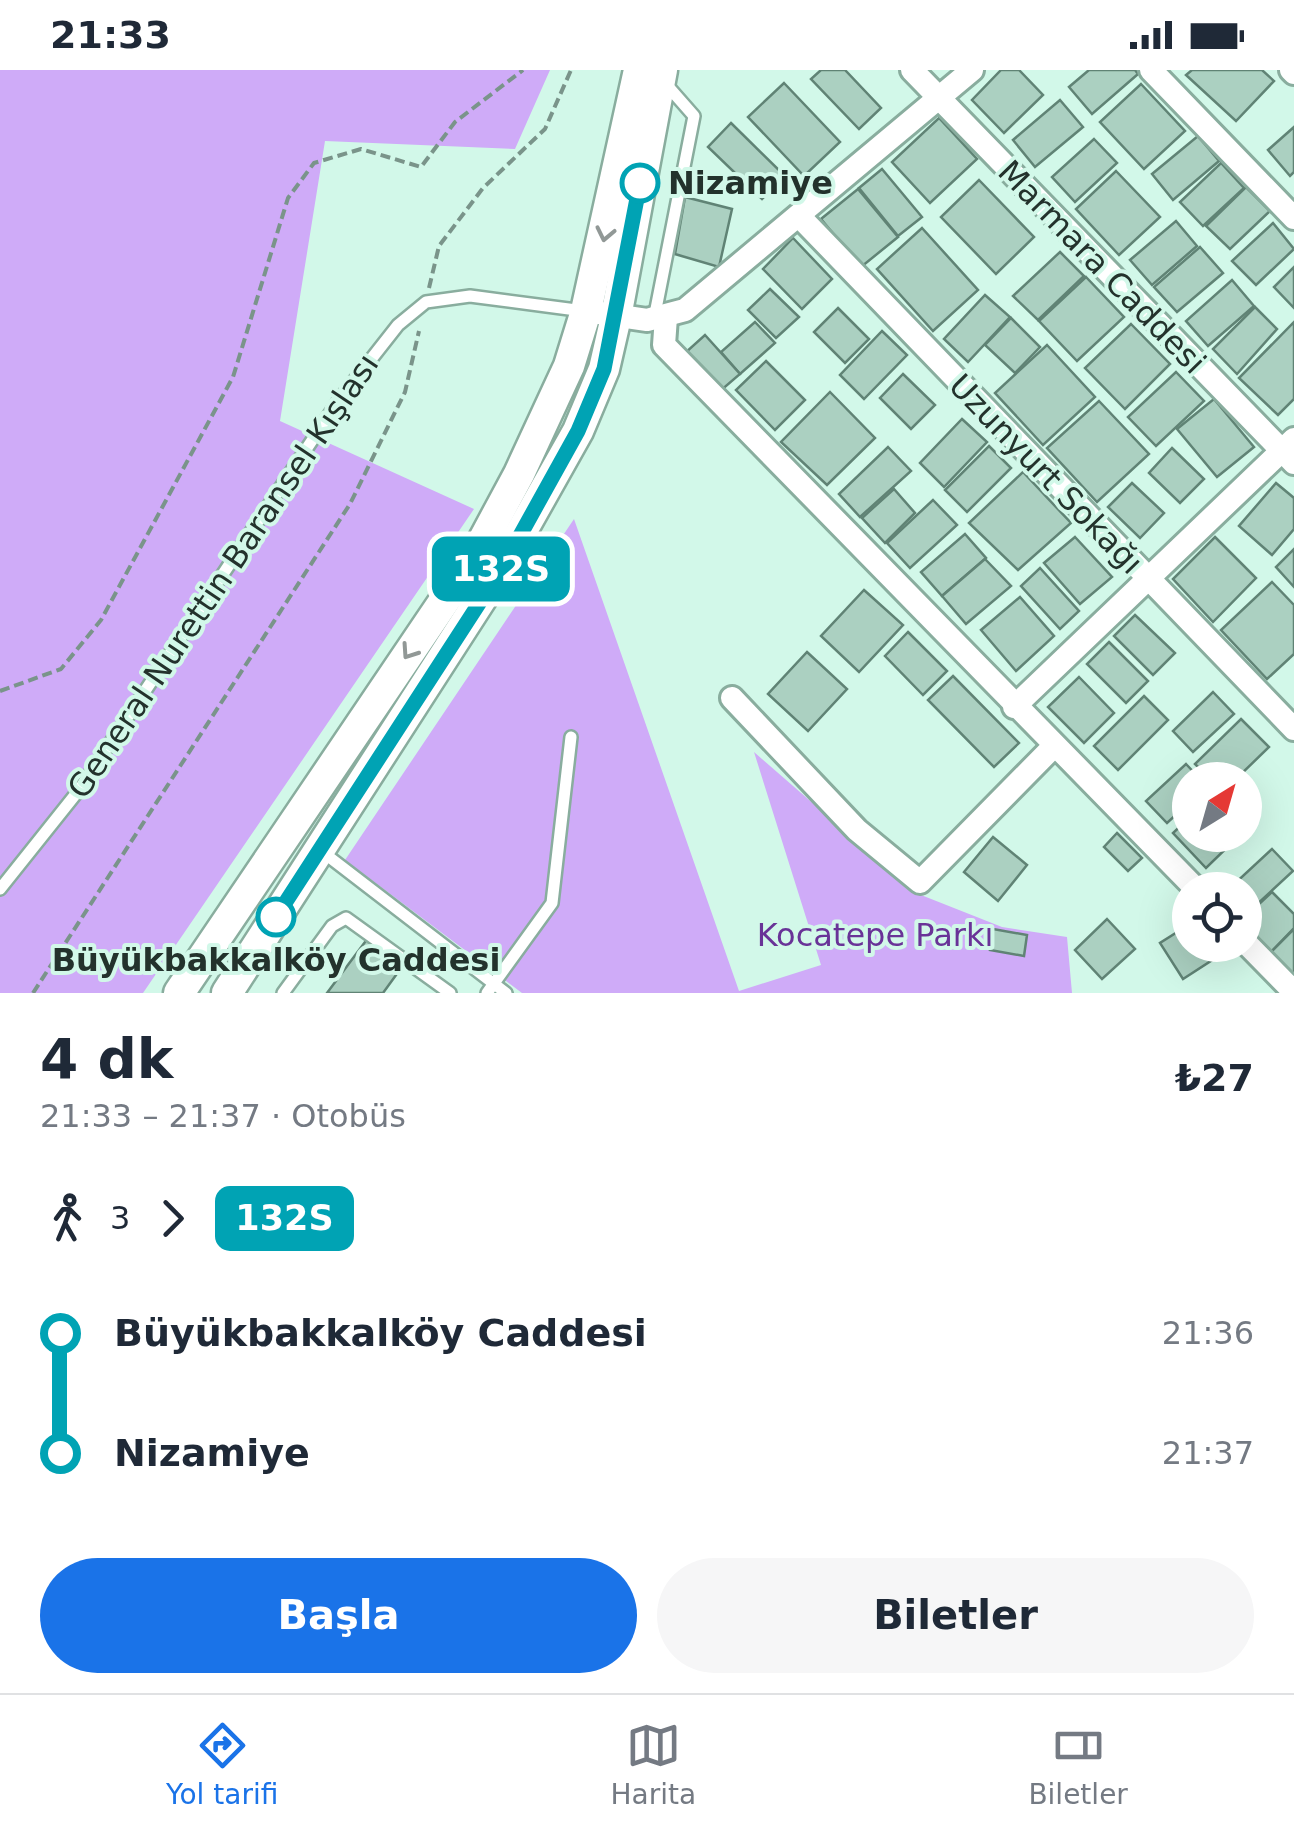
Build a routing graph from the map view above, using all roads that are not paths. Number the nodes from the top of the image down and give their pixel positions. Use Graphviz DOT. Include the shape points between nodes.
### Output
graph roads {
  1 [pos="912,70"];
  2 [pos="972,70"];
  3 [pos="1151,70"];
  4 [pos="653,72"];
  5 [pos="938,98"];
  6 [pos="800,217"];
  7 [pos="1294,218"];
  8 [pos="601,314"];
  9 [pos="660,318"];
  10 [pos="1290,450"];
  11 [pos="1146,576"];
  12 [pos="732,698"];
  13 [pos="1014,707"];
  14 [pos="1294,729"];
  15 [pos="570,737"];
  16 [pos="1052,747"];
  17 [pos="320,850"];
  18 [pos="1178,872"];
  19 [pos="0,888"];
  20 [pos="1262,959"];
  21 [pos="490,988"];
  22 [pos="1294,992"];
  23 [pos="179,993"];
  24 [pos="227,993"];
  25 [pos="283,993"];
  26 [pos="450,993"];
  27 [pos="506,993"];
  1 -- 5 [label="street, Marmara Caddesi"];
  2 -- 5 [label="street"];
  3 -- 7 [label="street"];
  4 -- 8 [label="main road"];
  4 -- 9 [label="lane" via="694,116"];
  5 -- 6 [label="street"];
  5 -- 10 [label="street, Marmara Caddesi"];
  6 -- 9 [label="street" via="685,310"];
  6 -- 11 [label="street, Uzunyurt Sokağı"];
  8 -- 9 [label="street"];
  8 -- 17 [label="main road" via="604,369 550,486"];
  8 -- 19 [label="lane, General Nurettin Baransel Kışlası" via="470,296 426,302 398,325 338,400 80,790"];
  8 -- 23 [label="main road, one-way" via="568,366 476,554"];
  9 -- 13 [label="street" via="664,344"];
  10 -- 11 [label="street"];
  11 -- 13 [label="street"];
  11 -- 14 [label="street, Uzunyurt Sokağı"];
  12 -- 16 [label="street" via="857,830 920,882"];
  13 -- 16 [label="street"];
  15 -- 21 [label="lane" via="552,904"];
  16 -- 18 [label="street"];
  17 -- 21 [label="lane"];
  17 -- 24 [label="main road"];
  20 -- 22 [label="street"];
  21 -- 27 [label="lane"];
  25 -- 26 [label="lane" via="319,941 346,918"];
}
